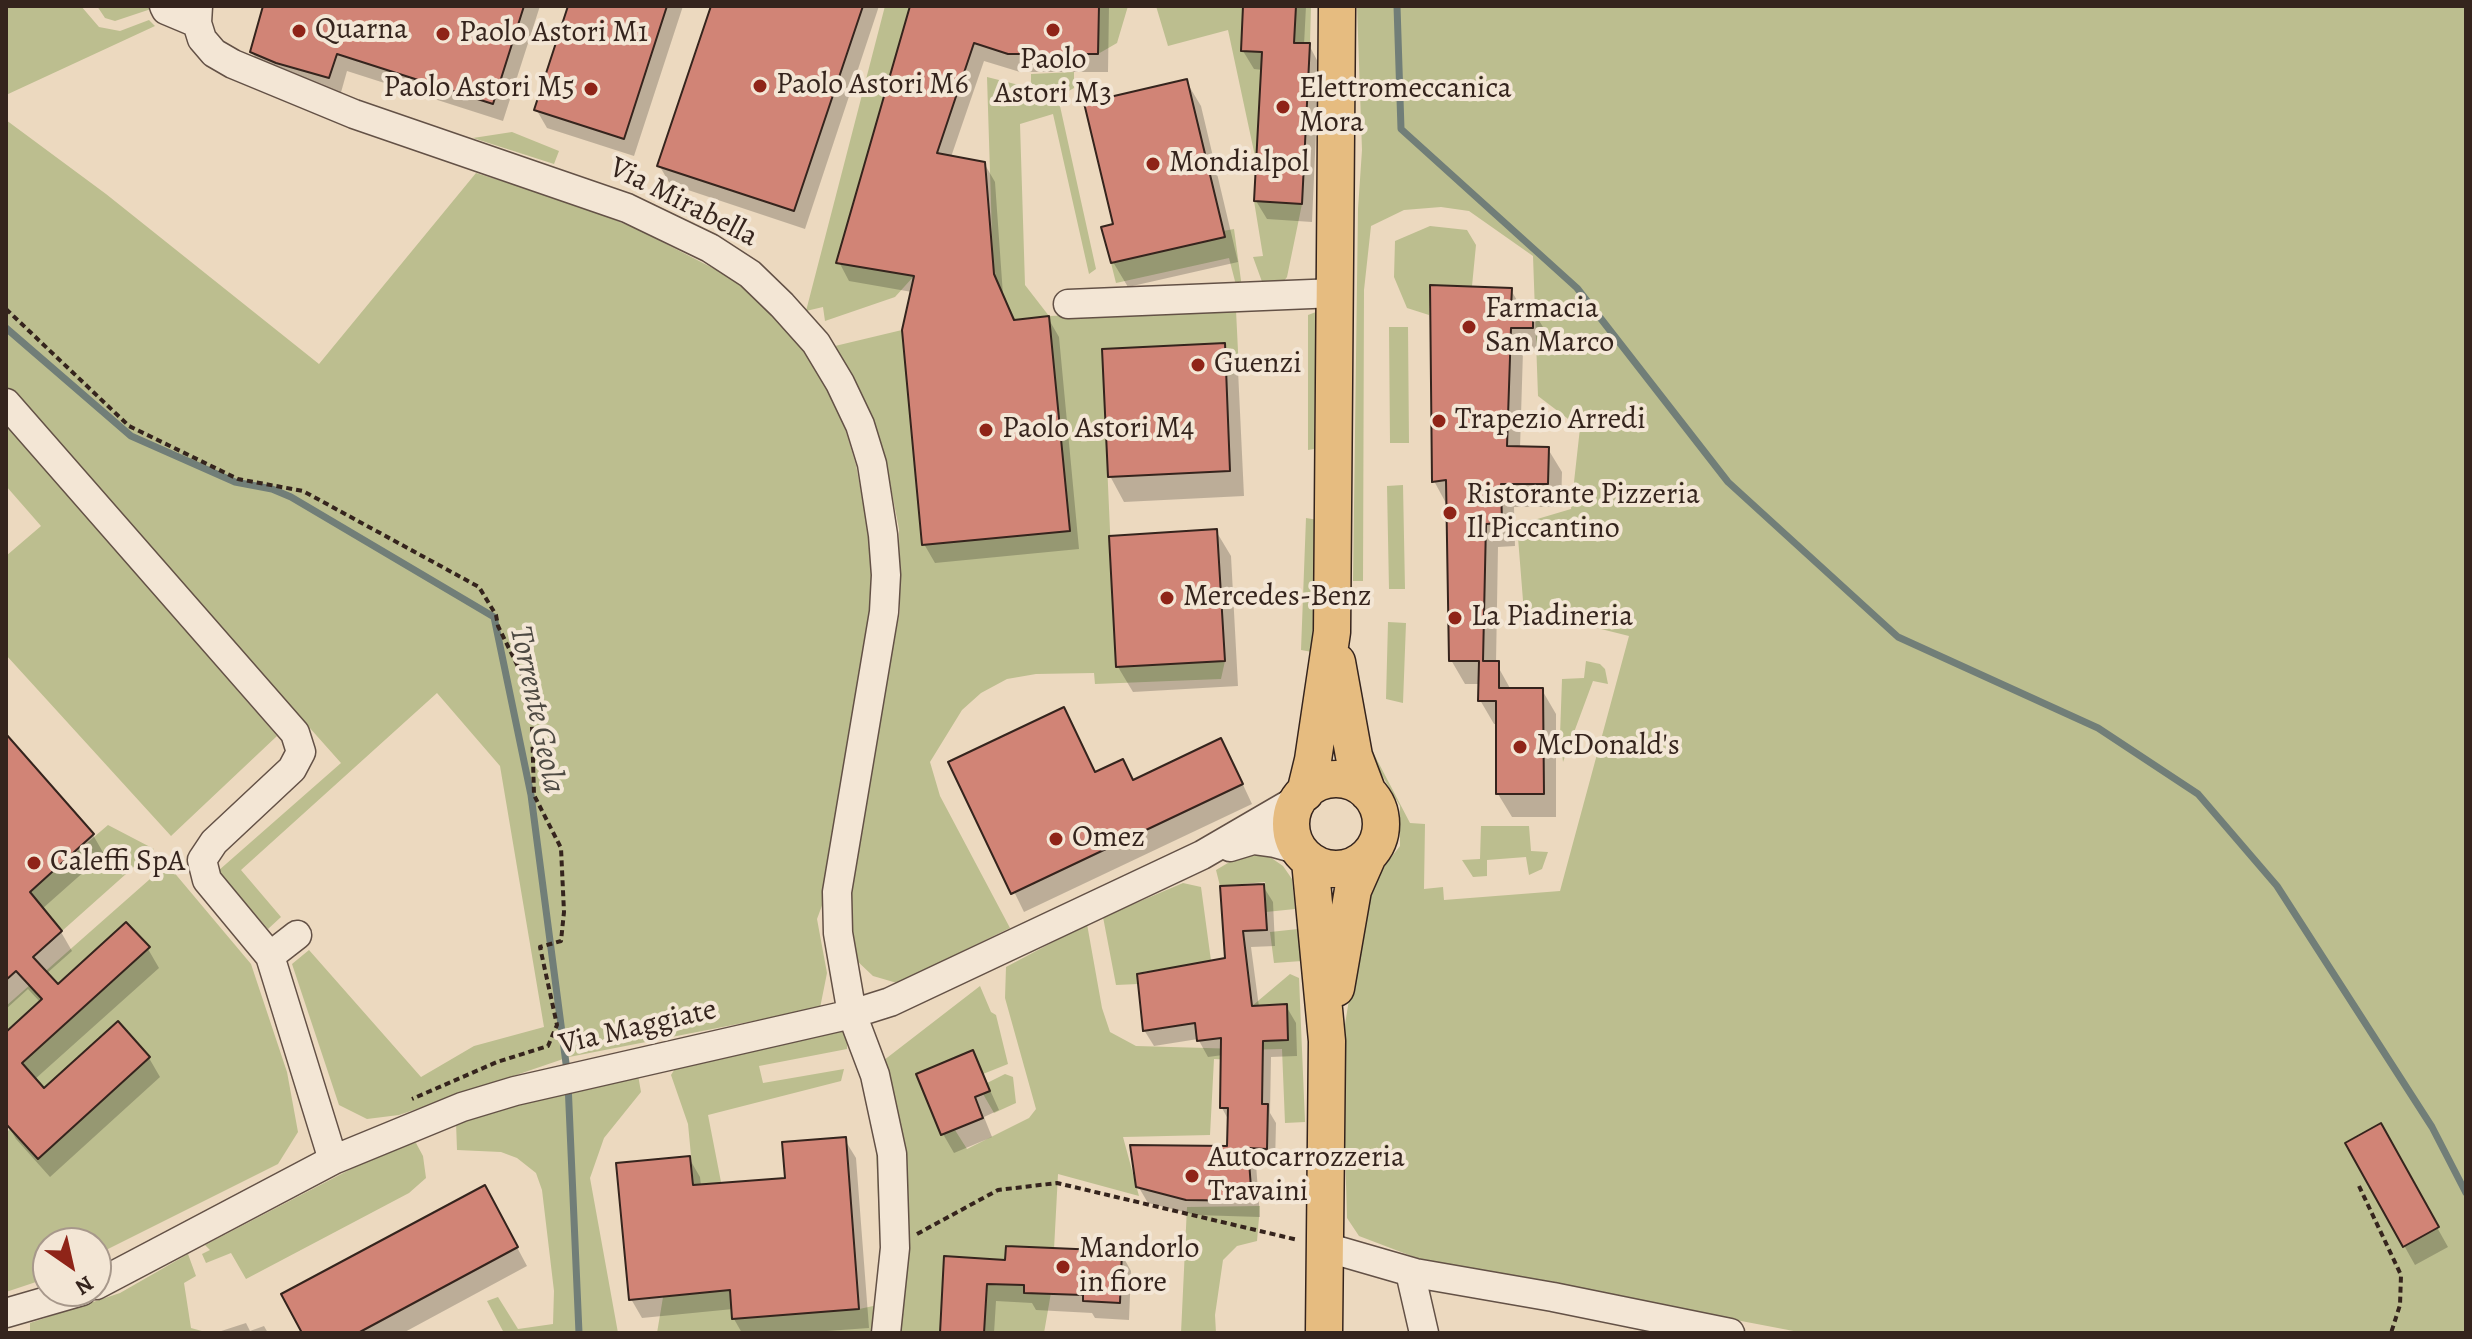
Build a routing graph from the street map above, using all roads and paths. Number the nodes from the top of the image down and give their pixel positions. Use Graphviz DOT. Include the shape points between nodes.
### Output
graph roads {
  1 [pos="164,6"];
  2 [pos="1337,6"];
  3 [pos="197,15"];
  4 [pos="1336,293"];
  5 [pos="1068,304"];
  6 [pos="6,309"];
  7 [pos="6,403"];
  8 [pos="1332,632"];
  9 [pos="1368,793"];
  10 [pos="1302,795"];
  11 [pos="1202,855"];
  12 [pos="1305,855"];
  13 [pos="1368,856"];
  14 [pos="297,935"];
  15 [pos="270,956"];
  16 [pos="852,1014"];
  17 [pos="1327,1041"];
  18 [pos="409,1100"];
  19 [pos="333,1160"];
  20 [pos="2359,1186"];
  21 [pos="1325,1247"];
  22 [pos="895,1248"];
  23 [pos="1410,1272"];
  24 [pos="112,1277"];
  25 [pos="32,1305"];
  26 [pos="6,1313"];
  27 [pos="886,1333"];
  28 [pos="1324,1333"];
  29 [pos="1424,1333"];
  30 [pos="1730,1333"];
  31 [pos="2391,1333"];
  1 -- 3 [label="street"];
  2 -- 4 [label="main road"];
  3 -- 16 [label="street, Via Mirabella" via="202,39 233,64 354,114 627,208 710,248 750,274 816,343 860,425 872,464 886,575 837,892 838,933"];
  4 -- 5 [label="street"];
  4 -- 8 [label="main road"];
  6 -- 18 [label="path" via="129,426 238,479 303,491 479,587 496,615 531,693 534,795 561,848 561,941 540,947 557,1025 548,1046"];
  7 -- 15 [label="street" via="295,733 301,752 292,769 214,842 202,860 207,880"];
  8 -- 9 [label="main road" via="1354,756"];
  8 -- 10 [label="main road" via="1313,760"];
  9 -- 10 [label="main road" via="1337,780 1322,782"];
  9 -- 13 [label="main road" via="1381,824"];
  10 -- 11 [label="street, Via Maggiate"];
  10 -- 12 [label="main road" via="1292,824"];
  11 -- 12 [label="street, Via Maggiate" via="1253,840"];
  11 -- 16 [label="street, Via Maggiate" via="932,985"];
  12 -- 13 [label="main road" via="1322,867 1343,868"];
  12 -- 17 [label="main road"];
  13 -- 17 [label="main road" via="1353,890"];
  14 -- 15 [label="street"];
  15 -- 19 [label="street"];
  16 -- 19 [label="street, Via Maggiate" via="462,1107"];
  16 -- 22 [label="street, Via Mirabella" via="875,1075 892,1154"];
  17 -- 21 [label="main road"];
  19 -- 24 [label="street, Via Maggiate"];
  20 -- 31 [label="path" via="2401,1275 2400,1305"];
  21 -- 22 [label="path" via="1057,1183 998,1190"];
  21 -- 23 [label="street"];
  21 -- 28 [label="main road"];
  22 -- 27 [label="street, Via Mirabella"];
  23 -- 29 [label="street"];
  23 -- 30 [label="street"];
  25 -- 26 [label="street"];
}
